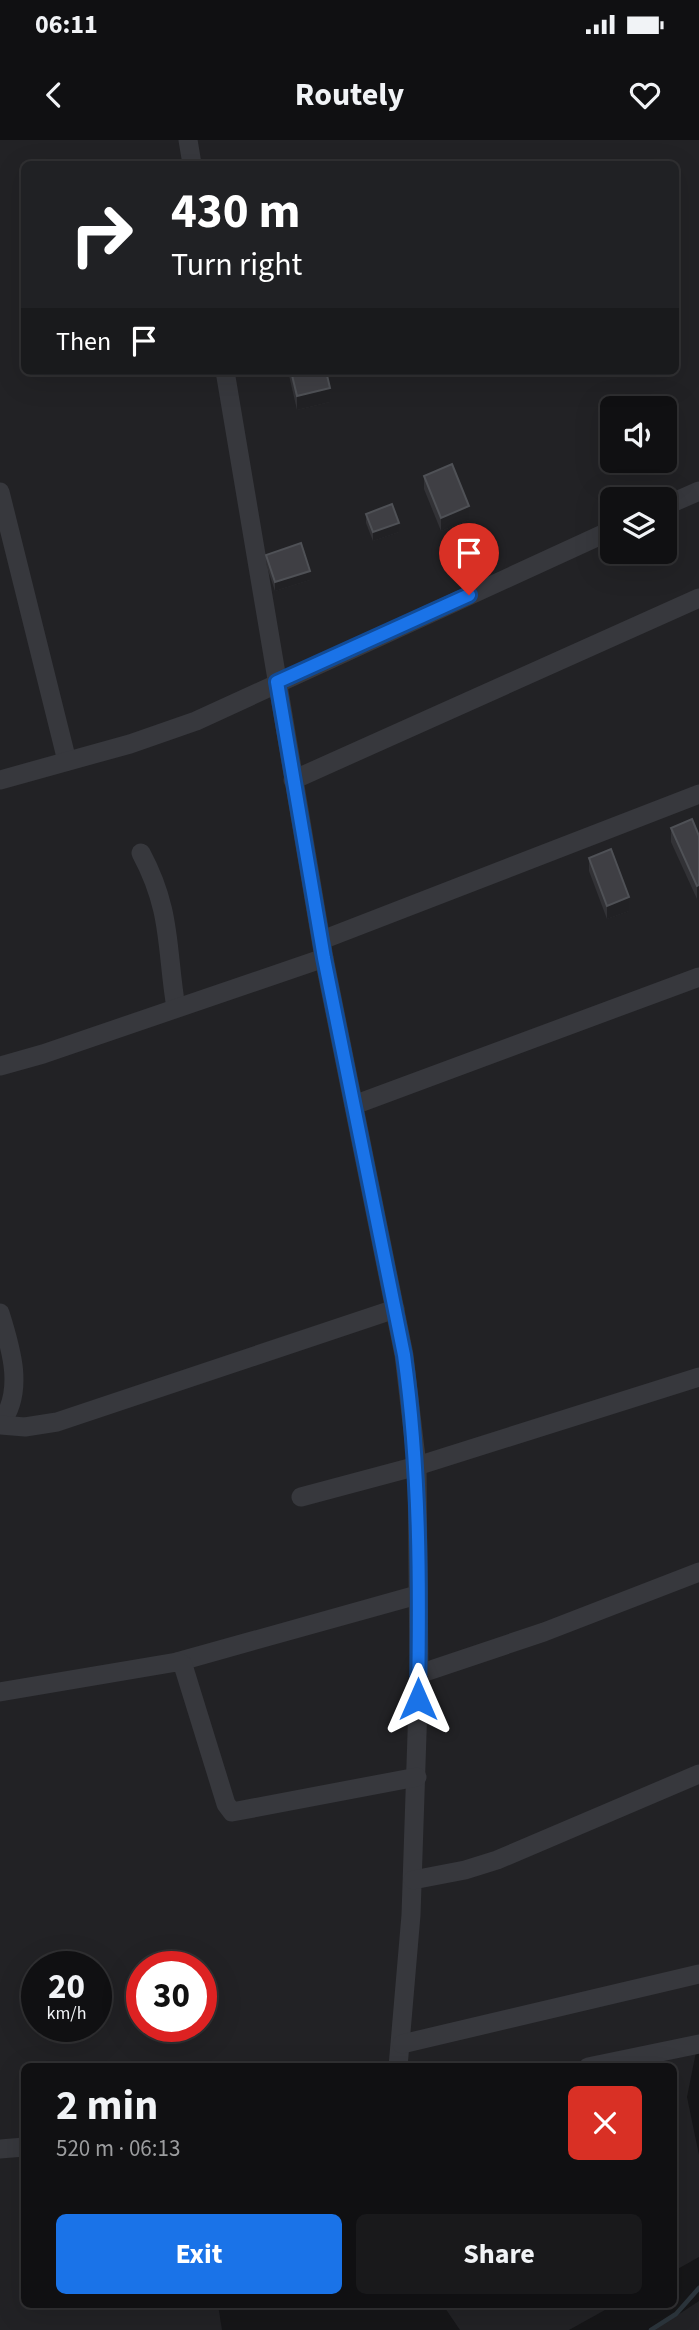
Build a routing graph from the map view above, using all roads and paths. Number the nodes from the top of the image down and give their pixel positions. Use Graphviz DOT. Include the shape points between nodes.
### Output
graph roads {
  1 [pos="188,140"];
  2 [pos="192,161"];
  3 [pos="226,375"];
  4 [pos="699,491"];
  5 [pos="0,492"];
  6 [pos="677,501"];
  7 [pos="600,535"];
  8 [pos="699,598"];
  9 [pos="277,682"];
  10 [pos="67,761"];
  11 [pos="0,779"];
  12 [pos="293,780"];
  13 [pos="699,794"];
  14 [pos="141,853"];
  15 [pos="323,949"];
  16 [pos="699,977"];
  17 [pos="176,1008"];
  18 [pos="0,1066"];
  19 [pos="354,1105"];
  20 [pos="395,1309"];
  21 [pos="0,1313"];
  22 [pos="699,1377"];
  23 [pos="0,1424"];
  24 [pos="417,1466"];
  25 [pos="301,1497"];
  26 [pos="699,1572"];
  27 [pos="417,1595"];
  28 [pos="177,1662"];
  29 [pos="419,1674"];
  30 [pos="0,1692"];
  31 [pos="699,1774"];
  32 [pos="417,1777"];
  33 [pos="413,1880"];
  34 [pos="699,1974"];
  35 [pos="402,2044"];
  36 [pos="699,2044"];
  37 [pos="399,2063"];
  38 [pos="607,2063"];
  39 [pos="21,2147"];
  40 [pos="0,2149"];
  1 -- 2 [label="street"];
  3 -- 9 [label="street"];
  4 -- 6 [label="street"];
  5 -- 10 [label="street"];
  7 -- 9 [label="street"];
  8 -- 12 [label="street"];
  9 -- 10 [label="street" via="162,734"];
  9 -- 12 [label="street"];
  10 -- 11 [label="street"];
  12 -- 15 [label="street"];
  13 -- 15 [label="street"];
  14 -- 17 [label="street" via="162,900"];
  15 -- 17 [label="street"];
  15 -- 19 [label="street"];
  16 -- 19 [label="street"];
  17 -- 18 [label="street"];
  19 -- 20 [label="street"];
  20 -- 23 [label="street" via="57,1422 25,1427"];
  20 -- 24 [label="street"];
  21 -- 23 [label="street" via="11,1347 14,1385 8,1414"];
  22 -- 24 [label="street"];
  24 -- 25 [label="street"];
  24 -- 27 [label="street"];
  26 -- 29 [label="street"];
  27 -- 28 [label="street"];
  27 -- 29 [label="street"];
  28 -- 30 [label="street"];
  28 -- 32 [label="street" via="186,1670 232,1812"];
  29 -- 32 [label="street"];
  31 -- 33 [label="street" via="497,1860"];
  32 -- 33 [label="street"];
  33 -- 35 [label="street"];
  34 -- 35 [label="street"];
  35 -- 37 [label="street"];
  36 -- 38 [label="street"];
  39 -- 40 [label="street"];
}
